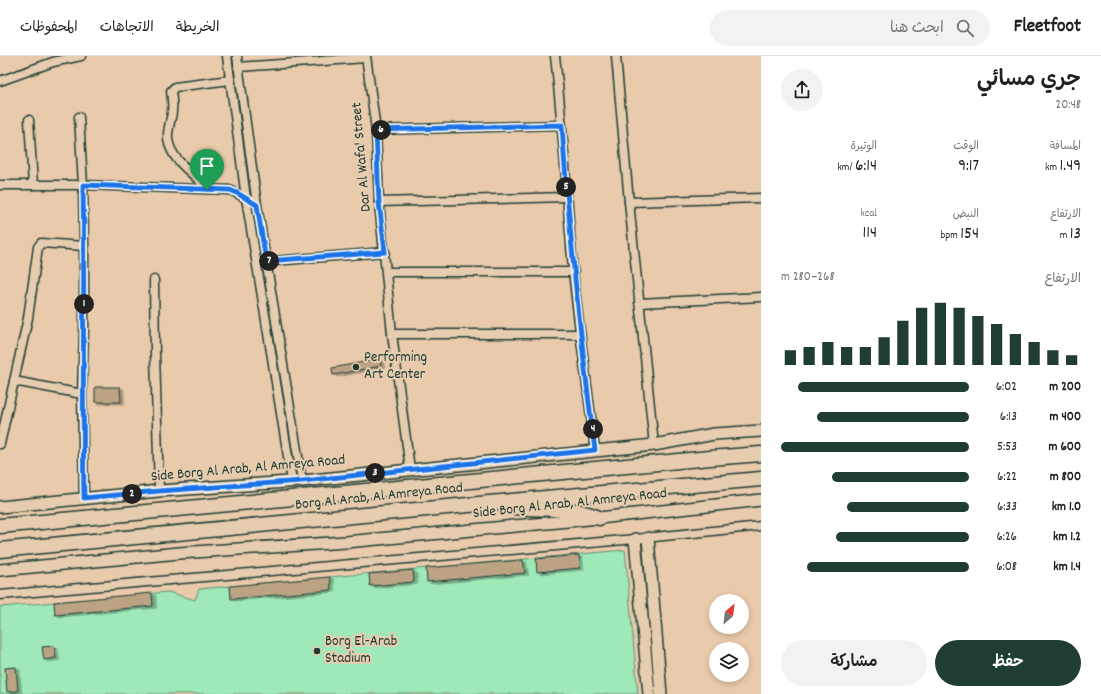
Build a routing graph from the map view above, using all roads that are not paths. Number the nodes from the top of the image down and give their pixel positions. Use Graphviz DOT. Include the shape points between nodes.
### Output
graph roads {
  1 [pos="81,56"];
  2 [pos="227,56"];
  3 [pos="237,56"];
  4 [pos="555,56"];
  5 [pos="616,56"];
  6 [pos="366,57"];
  7 [pos="238,67"];
  8 [pos="230,80"];
  9 [pos="0,81"];
  10 [pos="79,117"];
  11 [pos="29,120"];
  12 [pos="562,125"];
  13 [pos="376,130"];
  14 [pos="0,185"];
  15 [pos="33,185"];
  16 [pos="83,185"];
  17 [pos="207,190"];
  18 [pos="567,196"];
  19 [pos="246,198"];
  20 [pos="761,198"];
  21 [pos="379,202"];
  22 [pos="629,202"];
  23 [pos="257,205"];
  24 [pos="84,246"];
  25 [pos="385,252"];
  26 [pos="266,261"];
  27 [pos="256,262"];
  28 [pos="386,272"];
  29 [pos="574,272"];
  30 [pos="154,280"];
  31 [pos="761,297"];
  32 [pos="639,303"];
  33 [pos="392,334"];
  34 [pos="580,334"];
  35 [pos="14,381"];
  36 [pos="82,394"];
  37 [pos="290,406"];
  38 [pos="280,408"];
  39 [pos="761,431"];
  40 [pos="0,444"];
  41 [pos="654,445"];
  42 [pos="595,450"];
  43 [pos="761,454"];
  44 [pos="410,469"];
  45 [pos="761,479"];
  46 [pos="297,481"];
  47 [pos="159,491"];
  48 [pos="84,498"];
  49 [pos="761,500"];
  50 [pos="489,503"];
  51 [pos="0,506"];
  52 [pos="599,518"];
  53 [pos="0,526"];
  54 [pos="761,526"];
  55 [pos="648,538"];
  56 [pos="635,539"];
  57 [pos="0,550"];
  58 [pos="0,570"];
  59 [pos="0,595"];
  60 [pos="649,694"];
  61 [pos="661,694"];
  1 -- 9 [label="street" via="53,62"];
  2 -- 8 [label="street"];
  3 -- 7 [label="street"];
  4 -- 12 [label="street"];
  5 -- 22 [label="street"];
  6 -- 7 [label="street"];
  6 -- 13 [label="street, Dar Al Wafa' Street"];
  7 -- 23 [label="street"];
  8 -- 17 [label="street" via="175,87 171,90 173,105 168,132 169,146 181,163"];
  8 -- 19 [label="street"];
  10 -- 16 [label="street"];
  11 -- 15 [label="street"];
  12 -- 13 [label="street"];
  12 -- 18 [label="street"];
  13 -- 21 [label="street, Dar Al Wafa' Street"];
  14 -- 15 [label="street"];
  15 -- 16 [label="street"];
  16 -- 17 [label="street"];
  16 -- 24 [label="street"];
  17 -- 19 [label="street" via="230,190"];
  18 -- 21 [label="street"];
  18 -- 29 [label="street"];
  19 -- 23 [label="street"];
  19 -- 27 [label="street"];
  20 -- 22 [label="street"];
  21 -- 25 [label="street, Dar Al Wafa' Street"];
  22 -- 32 [label="street"];
  23 -- 26 [label="street"];
  24 -- 35 [label="street" via="39,244 28,318"];
  24 -- 36 [label="street"];
  25 -- 26 [label="street"];
  25 -- 28 [label="street, Dar Al Wafa' Street"];
  26 -- 27 [label="street"];
  26 -- 37 [label="street"];
  27 -- 38 [label="street"];
  28 -- 29 [label="street"];
  28 -- 33 [label="street, Dar Al Wafa' Street"];
  29 -- 34 [label="street"];
  30 -- 47 [label="street"];
  31 -- 32 [label="street"];
  32 -- 41 [label="street"];
  33 -- 34 [label="street"];
  33 -- 44 [label="street, Dar Al Wafa' Street"];
  34 -- 42 [label="street"];
  35 -- 36 [label="street"];
  35 -- 40 [label="street"];
  36 -- 48 [label="street"];
  37 -- 38 [label="street"];
  37 -- 46 [label="street"];
  38 -- 46 [label="street"];
  39 -- 41 [label="street, Side Borg Al Arab, Al Amreya Road" via="714,434"];
  41 -- 42 [label="street, Side Borg Al Arab, Al Amreya Road"];
  42 -- 44 [label="street, Side Borg Al Arab, Al Amreya Road"];
  43 -- 53 [label="highway, Borg Al Arab, Al Amreya Road"];
  44 -- 46 [label="street, Side Borg Al Arab, Al Amreya Road"];
  45 -- 50 [label="highway, Borg Al Arab, Al Amreya Road"];
  46 -- 47 [label="street, Side Borg Al Arab, Al Amreya Road"];
  47 -- 48 [label="street, Side Borg Al Arab, Al Amreya Road"];
  48 -- 51 [label="street, Side Borg Al Arab, Al Amreya Road"];
  49 -- 52 [label="street, Side Borg Al Arab, Al Amreya Road"];
  50 -- 52 [label="highway" via="575,511"];
  50 -- 57 [label="highway, Borg Al Arab, Al Amreya Road"];
  52 -- 58 [label="street, Side Borg Al Arab, Al Amreya Road" via="346,542"];
  54 -- 55 [label="street"];
  55 -- 56 [label="street"];
  55 -- 61 [label="street"];
  56 -- 59 [label="street"];
  56 -- 60 [label="street"];
}
